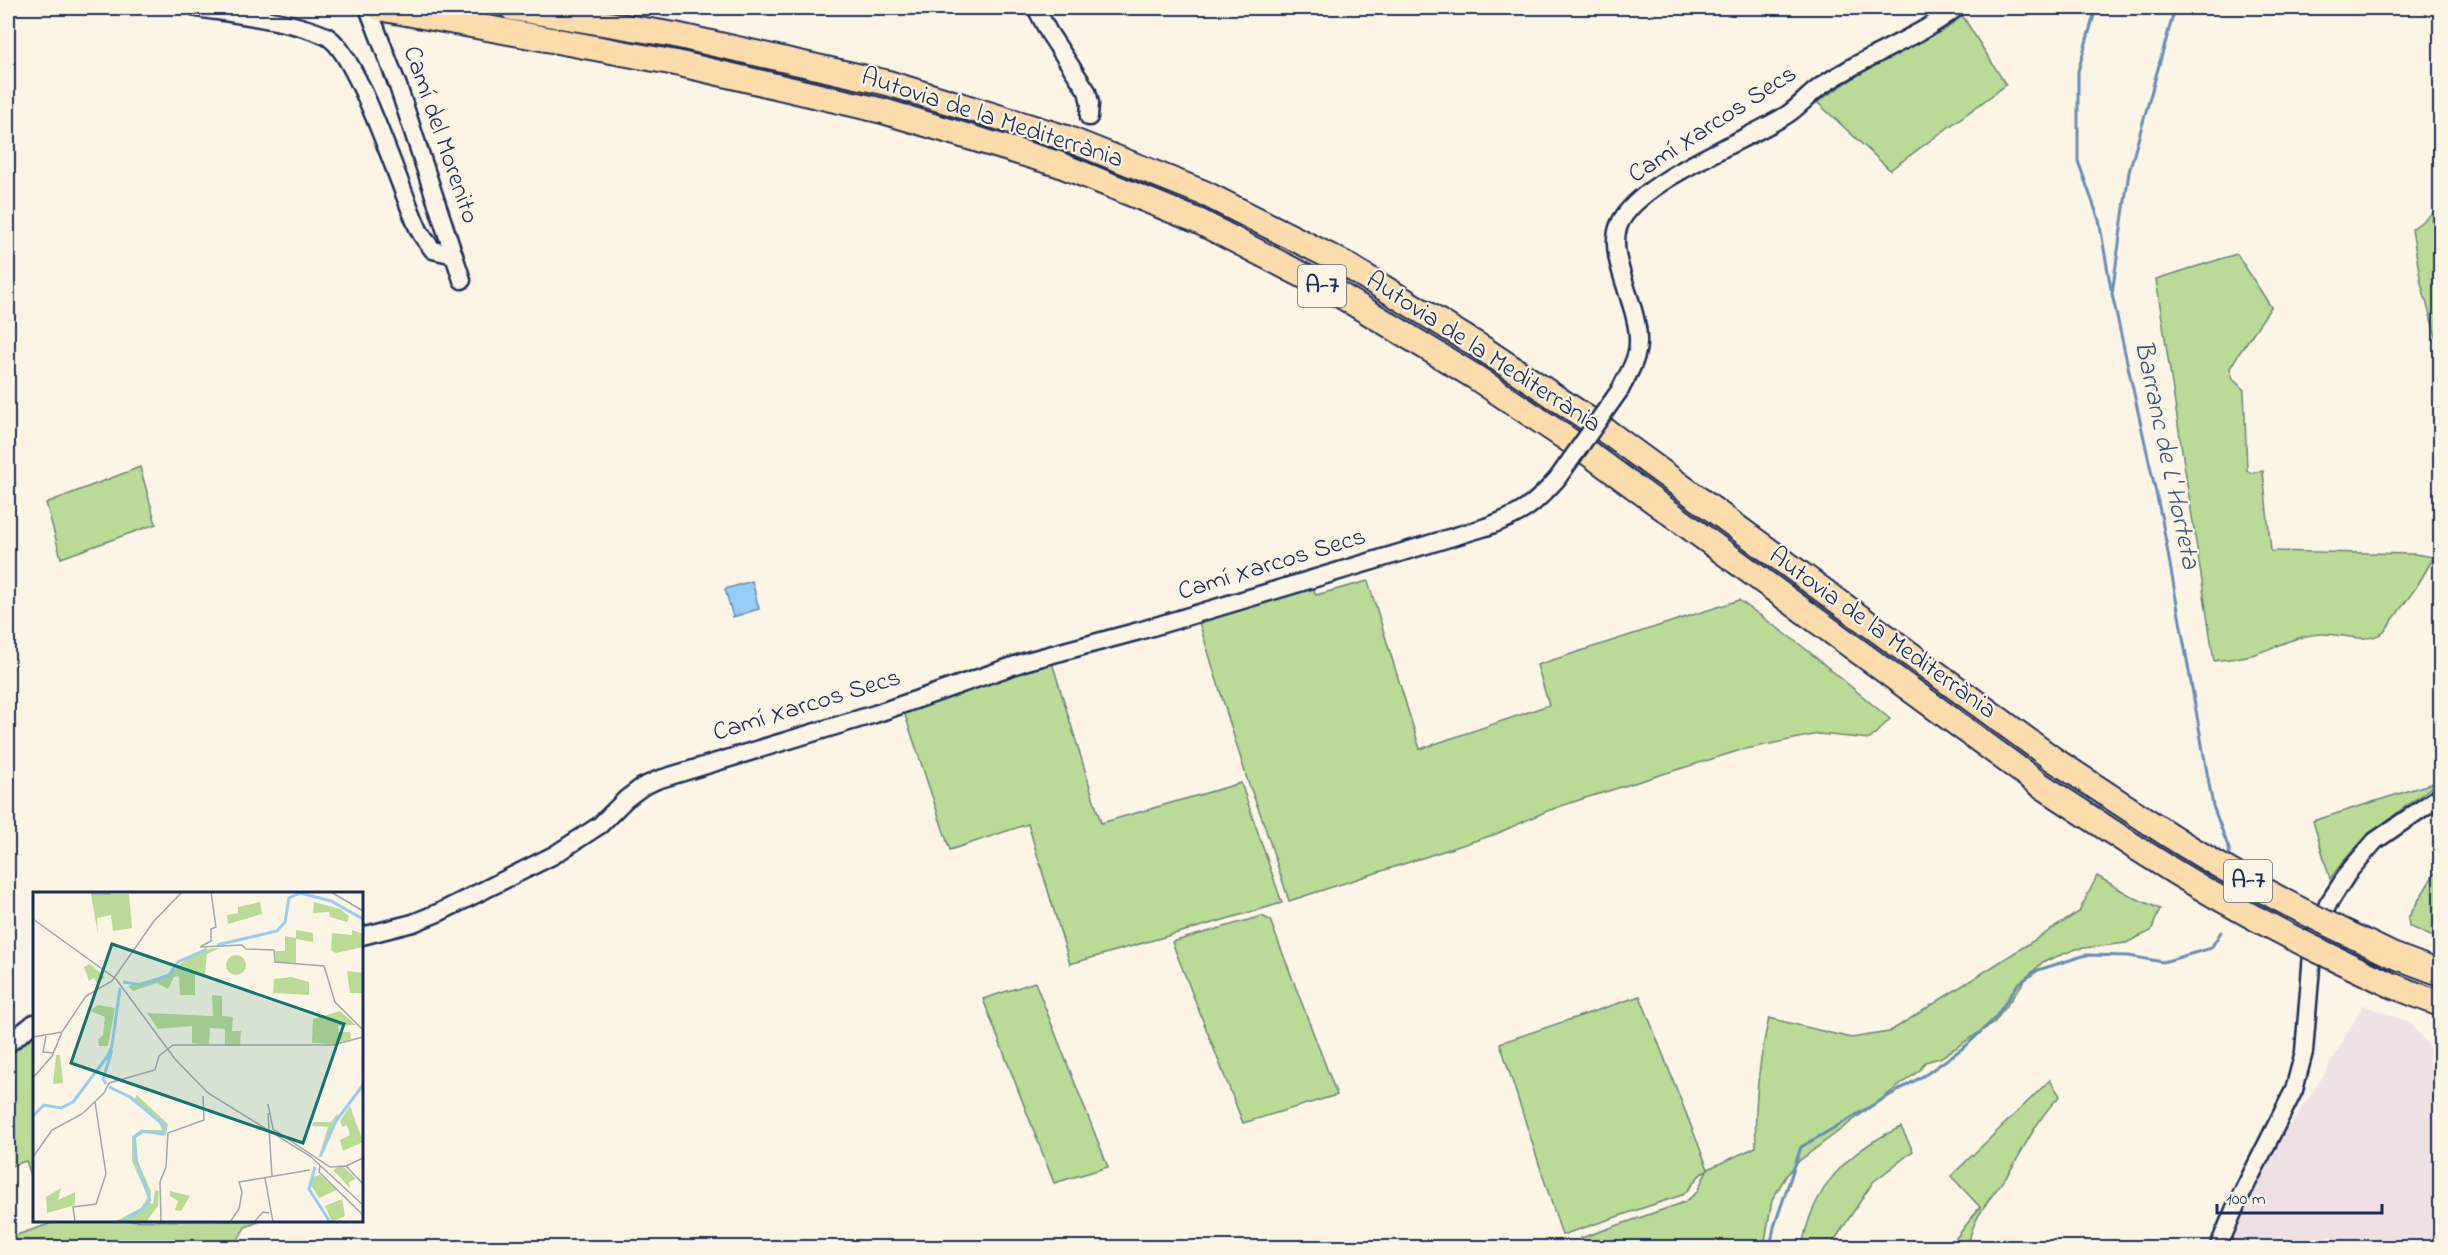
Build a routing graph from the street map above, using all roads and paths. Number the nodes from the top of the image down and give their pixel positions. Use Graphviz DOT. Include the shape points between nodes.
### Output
graph roads {
  1 [pos="197,8"];
  2 [pos="368,8"];
  3 [pos="379,8"];
  4 [pos="513,8"];
  5 [pos="1036,8"];
  6 [pos="1956,8"];
  7 [pos="1089,117"];
  8 [pos="454,255"];
  9 [pos="462,279"];
  10 [pos="2440,796"];
  11 [pos="363,936"];
  12 [pos="2440,974"];
  13 [pos="2440,1004"];
  14 [pos="33,1024"];
  15 [pos="8,1044"];
  16 [pos="2218,1248"];
  1 -- 8 [label="street" via="328,36 352,68 418,230 433,250"];
  2 -- 8 [label="street, Camí del Morenito"];
  3 -- 13 [label="highway, Autovia de la Mediterrània / A-7, bridge" via="676,63 883,111 1058,165 1198,221 1335,292 1475,376 1590,455 2039,784 2165,866 2296,940"];
  4 -- 12 [label="highway, Autovia de la Mediterrània / A-7, bridge" via="675,35 888,83 1066,138 1204,193 1343,263 1482,348 1615,438 2044,752 2175,839 2306,913"];
  5 -- 7 [label="street" via="1087,92"];
  6 -- 11 [label="street, Camí Xarcos Secs, bridge" via="1826,84 1788,114 1674,176 1628,212 1620,224 1615,251 1636,318 1636,359 1620,390 1557,479 1523,513 1151,628 1027,661 875,714 657,780 642,787 600,825 554,855 413,923"];
  8 -- 9 [label="street, Camí del Morenito"];
  10 -- 16 [label="street" via="2375,841 2328,904 2313,942 2304,1052 2294,1090"];
  14 -- 15 [label="street"];
}
